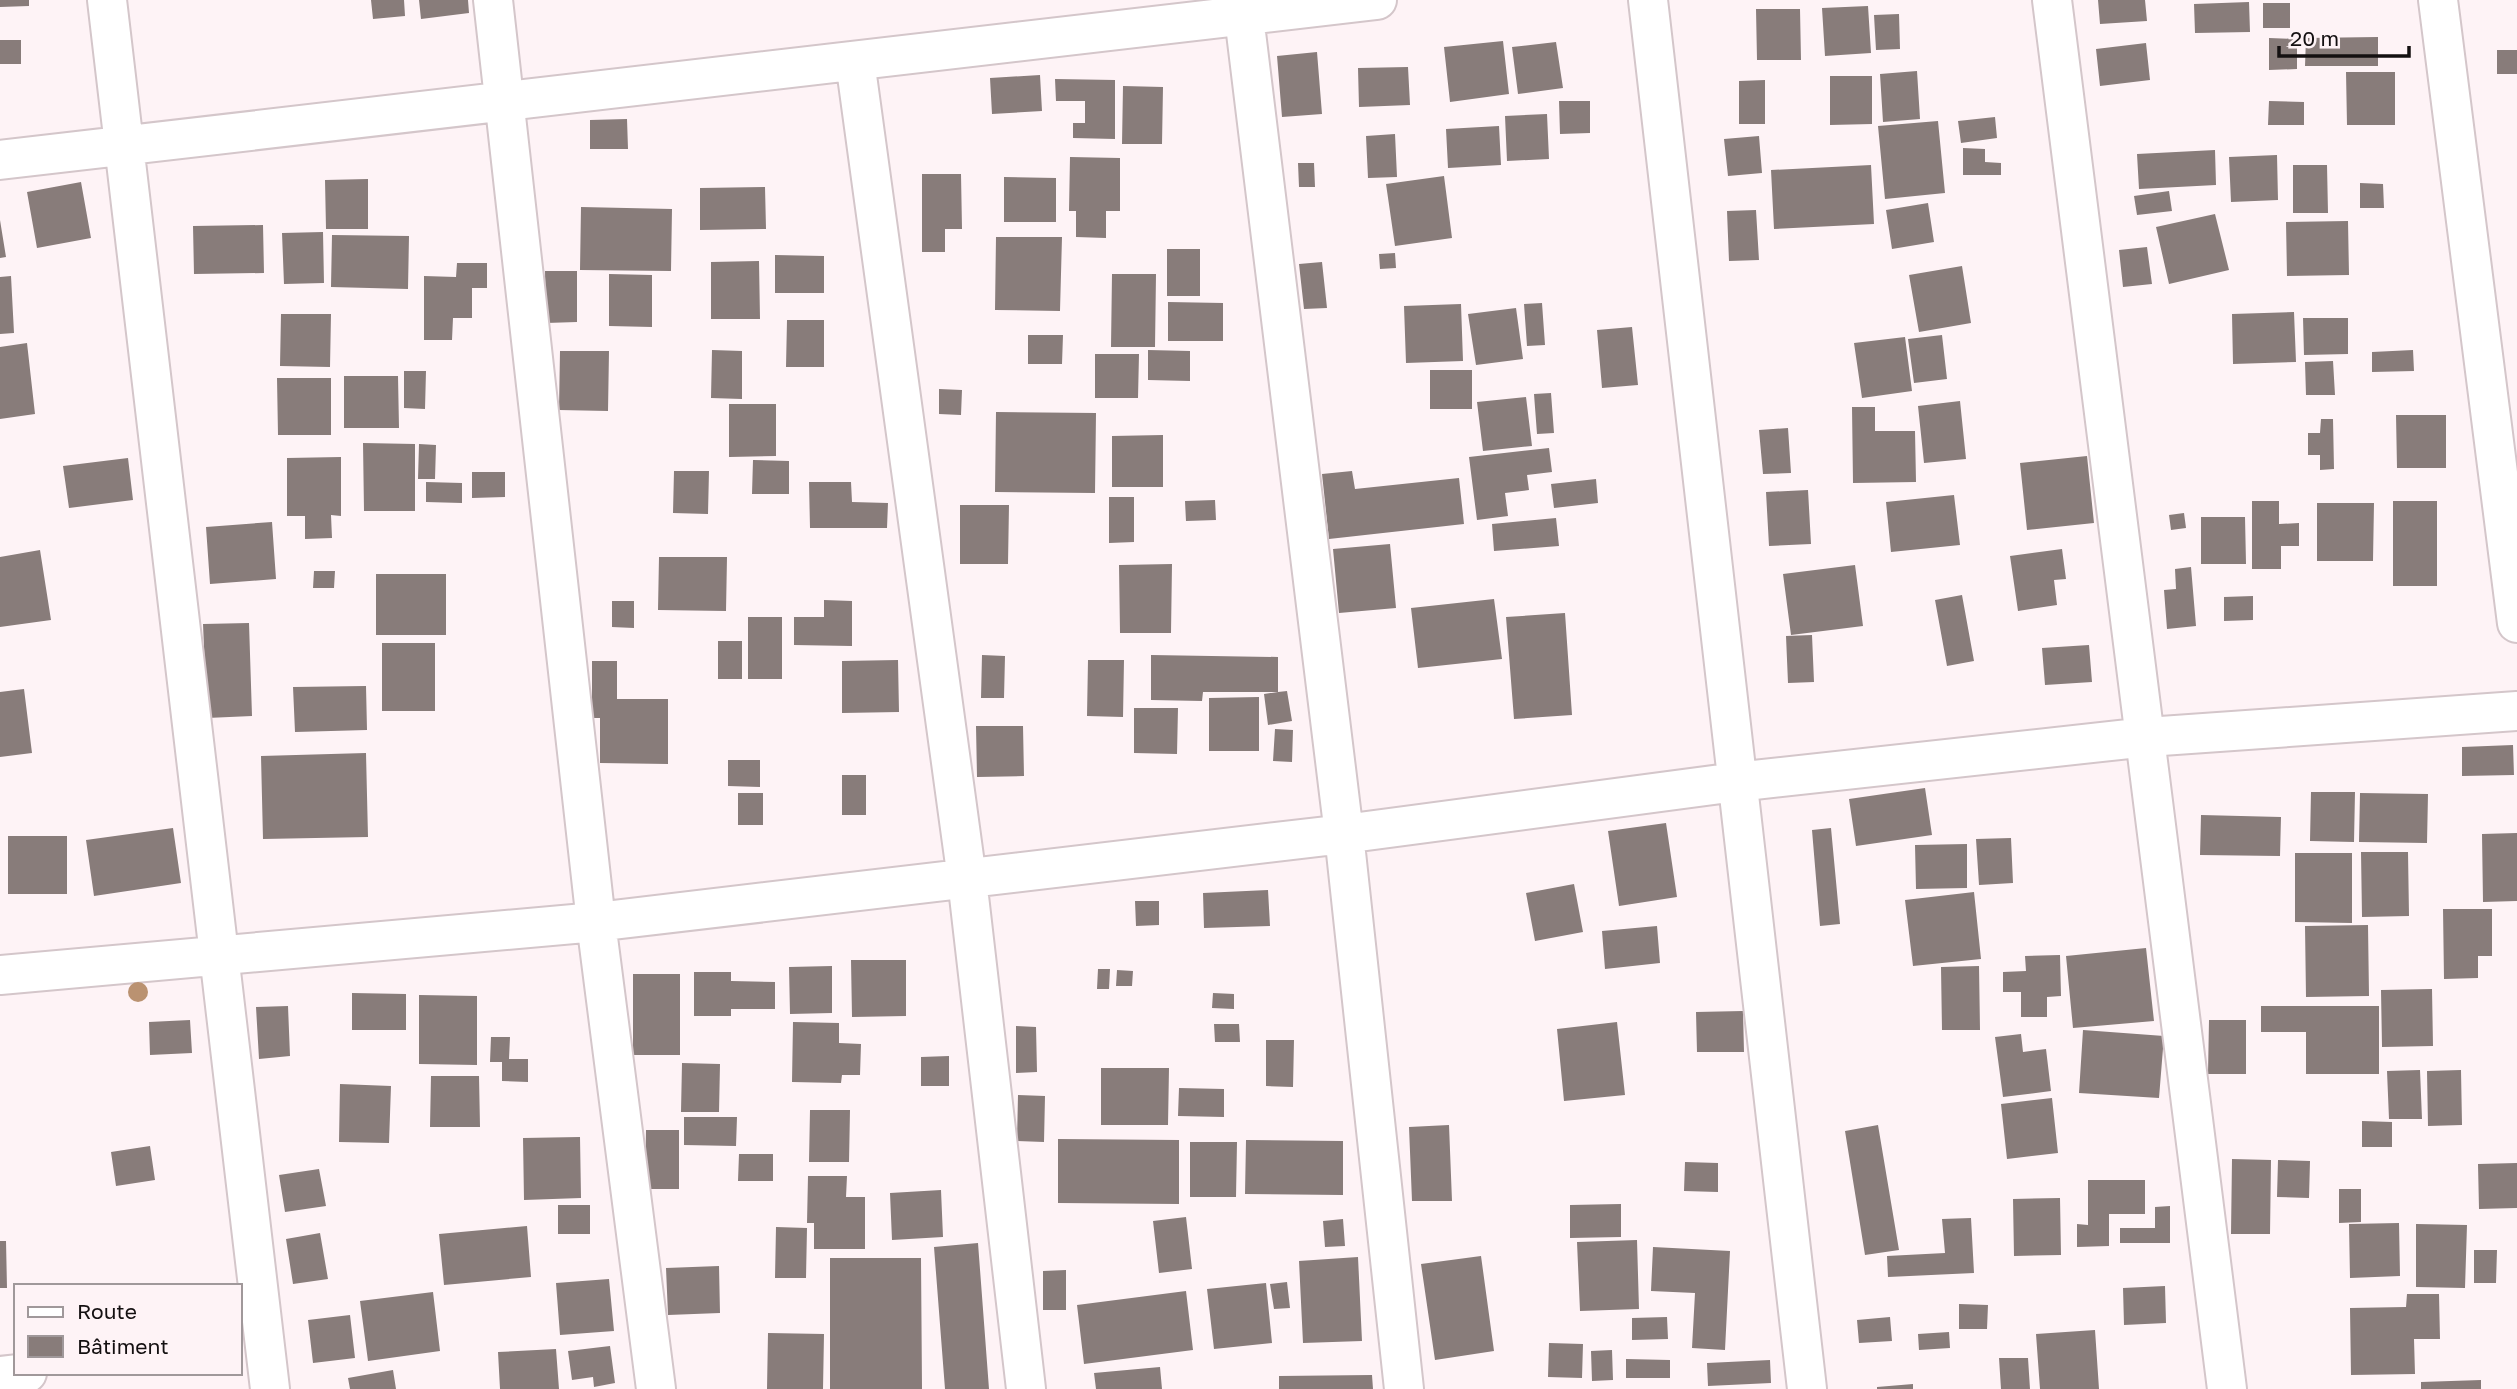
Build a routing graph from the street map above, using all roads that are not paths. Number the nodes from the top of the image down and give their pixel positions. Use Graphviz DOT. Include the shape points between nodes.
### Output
graph roads {
  1 [pos="107,0"];
  2 [pos="493,0"];
  3 [pos="1377,0"];
  4 [pos="1648,0"];
  5 [pos="2052,0"];
  6 [pos="2438,0"];
  7 [pos="1243,8"];
  8 [pos="855,61"];
  9 [pos="504,102"];
  10 [pos="124,146"];
  11 [pos="0,160"];
  12 [pos="2517,623"];
  13 [pos="2517,711"];
  14 [pos="2147,737"];
  15 [pos="1736,782"];
  16 [pos="1344,834"];
  17 [pos="967,879"];
  18 [pos="596,922"];
  19 [pos="219,955"];
  20 [pos="0,975"];
  21 [pos="253,1351"];
  22 [pos="270,1389"];
  23 [pos="656,1389"];
  24 [pos="1026,1389"];
  25 [pos="1404,1389"];
  26 [pos="1807,1389"];
  27 [pos="2228,1389"];
  1 -- 10 [label="street"];
  2 -- 9 [label="street"];
  3 -- 7 [label="street"];
  4 -- 15 [label="street"];
  5 -- 14 [label="street"];
  6 -- 12 [label="street"];
  7 -- 8 [label="street"];
  7 -- 16 [label="street"];
  8 -- 9 [label="street"];
  8 -- 17 [label="street"];
  9 -- 10 [label="street"];
  9 -- 18 [label="street"];
  10 -- 11 [label="street"];
  10 -- 19 [label="street"];
  13 -- 14 [label="street"];
  14 -- 15 [label="street"];
  14 -- 27 [label="street"];
  15 -- 16 [label="street"];
  15 -- 26 [label="street"];
  16 -- 17 [label="street"];
  16 -- 25 [label="street"];
  17 -- 18 [label="street"];
  17 -- 24 [label="street"];
  18 -- 19 [label="street"];
  18 -- 23 [label="street"];
  19 -- 20 [label="street"];
  19 -- 21 [label="street"];
  21 -- 22 [label="street"];
}
